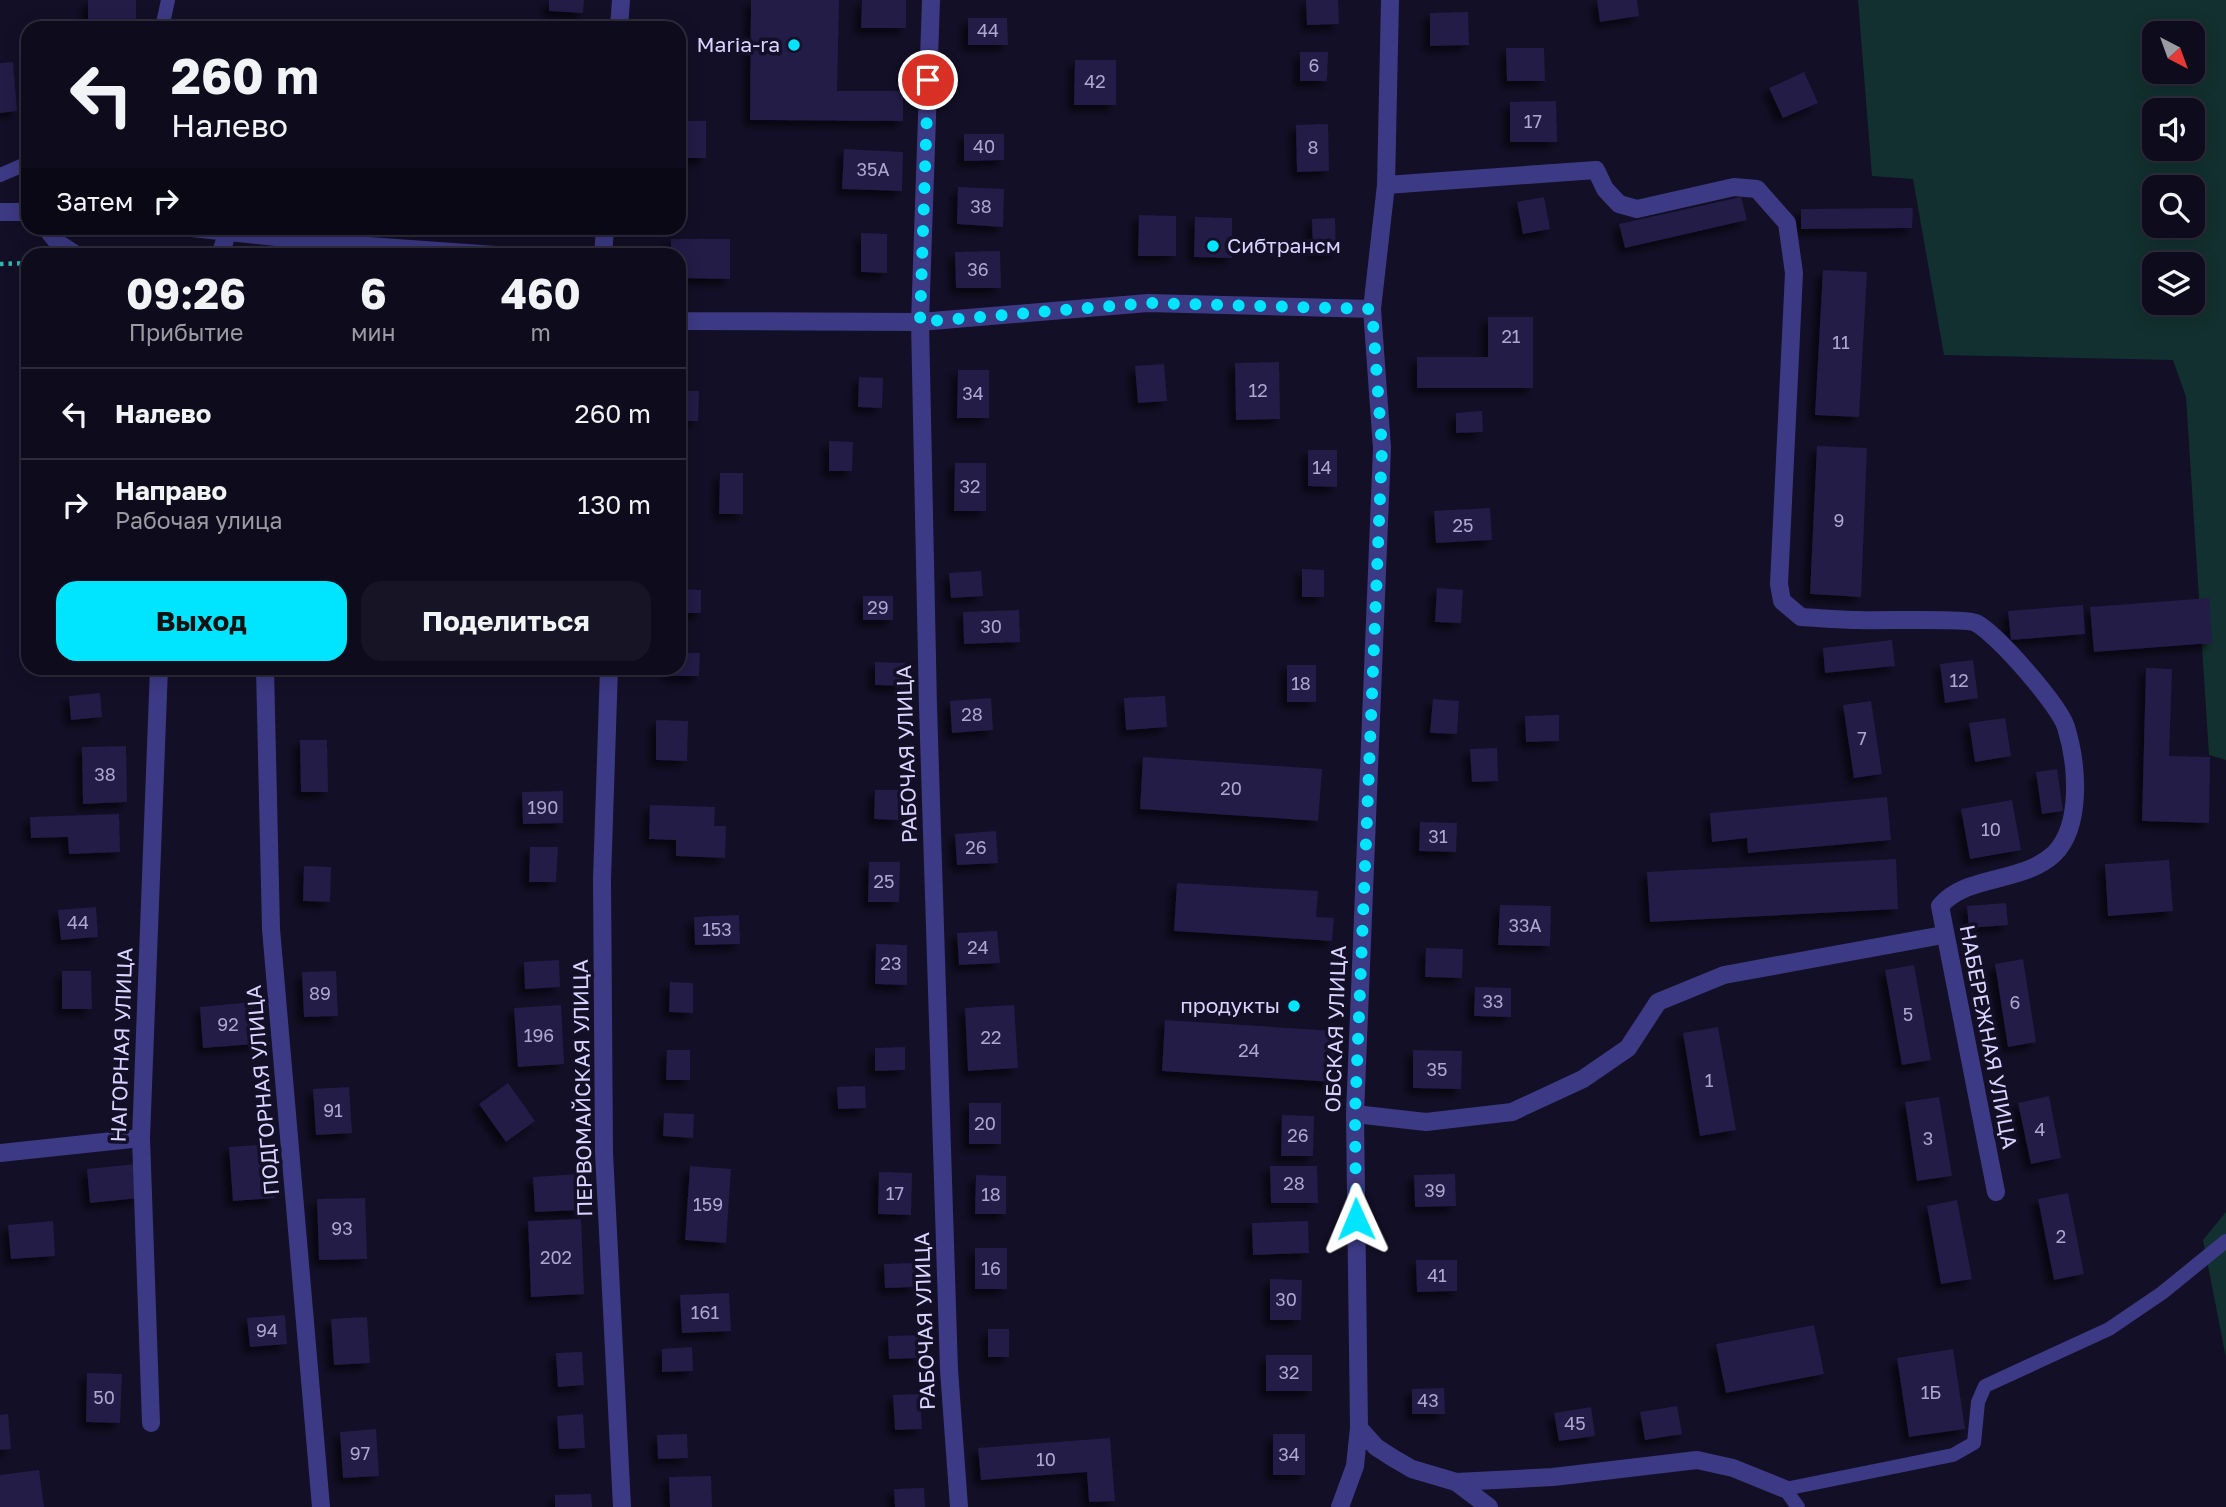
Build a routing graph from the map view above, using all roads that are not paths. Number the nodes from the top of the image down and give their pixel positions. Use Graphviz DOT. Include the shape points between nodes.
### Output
graph roads {
  1 [pos="168,0"];
  2 [pos="621,0"];
  3 [pos="931,0"];
  4 [pos="1390,0"];
  5 [pos="164,21"];
  6 [pos="620,21"];
  7 [pos="21,166"];
  8 [pos="0,175"];
  9 [pos="1386,185"];
  10 [pos="0,212"];
  11 [pos="21,212"];
  12 [pos="52,235"];
  13 [pos="268,235"];
  14 [pos="66,248"];
  15 [pos="396,248"];
  16 [pos="1372,309"];
  17 [pos="686,321"];
  18 [pos="920,322"];
  19 [pos="159,675"];
  20 [pos="265,675"];
  21 [pos="609,675"];
  22 [pos="1943,935"];
  23 [pos="1355,1114"];
  24 [pos="141,1138"];
  25 [pos="0,1153"];
  26 [pos="1996,1192"];
  27 [pos="2226,1241"];
  28 [pos="151,1423"];
  29 [pos="1359,1428"];
  30 [pos="1456,1482"];
  31 [pos="1785,1489"];
  32 [pos="321,1507"];
  33 [pos="622,1507"];
  34 [pos="958,1507"];
  35 [pos="1340,1507"];
  36 [pos="1489,1507"];
  37 [pos="1798,1507"];
  1 -- 5 [label="lane"];
  2 -- 6 [label="street"];
  3 -- 18 [label="street, РАБОЧАЯ УЛИЦА"];
  4 -- 9 [label="street, ОБСКАЯ УЛИЦА"];
  7 -- 8 [label="lane"];
  9 -- 16 [label="street, ОБСКАЯ УЛИЦА"];
  9 -- 22 [label="street, НАБЕРЕЖНАЯ УЛИЦА" via="1596,170 1619,204 1637,209 1734,187 1756,189 1787,223 1794,273 1779,584 1783,601 1801,617 1975,622 2002,645 2047,697 2065,726 2076,792 2073,824 2054,853 2025,873 1951,893 1940,906"];
  10 -- 11 [label="street"];
  12 -- 14 [label="street"];
  13 -- 15 [label="street"];
  16 -- 18 [label="street" via="1148,303"];
  16 -- 23 [label="street, ОБСКАЯ УЛИЦА" via="1382,448"];
  17 -- 18 [label="street"];
  18 -- 34 [label="street, РАБОЧАЯ УЛИЦА" via="948,1356"];
  19 -- 24 [label="street, НАГОРНАЯ УЛИЦА"];
  20 -- 32 [label="street, ПОДГОРНАЯ УЛИЦА" via="271,929"];
  21 -- 33 [label="street, ПЕРВОМАЙСКАЯ УЛИЦА" via="602,879 604,1153"];
  22 -- 23 [label="street" via="1738,972 1690,987 1658,1003 1628,1048 1583,1079 1512,1112 1426,1122"];
  22 -- 26 [label="street, НАБЕРЕЖНАЯ УЛИЦА"];
  23 -- 29 [label="street, ОБСКАЯ УЛИЦА"];
  24 -- 25 [label="street"];
  24 -- 28 [label="street, НАГОРНАЯ УЛИЦА"];
  27 -- 31 [label="lane" via="2109,1329 1985,1386 1978,1402 1974,1443 1953,1455"];
  29 -- 30 [label="street" via="1376,1447 1412,1469"];
  29 -- 35 [label="street, ОБСКАЯ УЛИЦА" via="1355,1465"];
  30 -- 31 [label="street" via="1553,1477 1697,1460 1733,1468"];
  30 -- 36 [label="street"];
  31 -- 37 [label="lane"];
}
